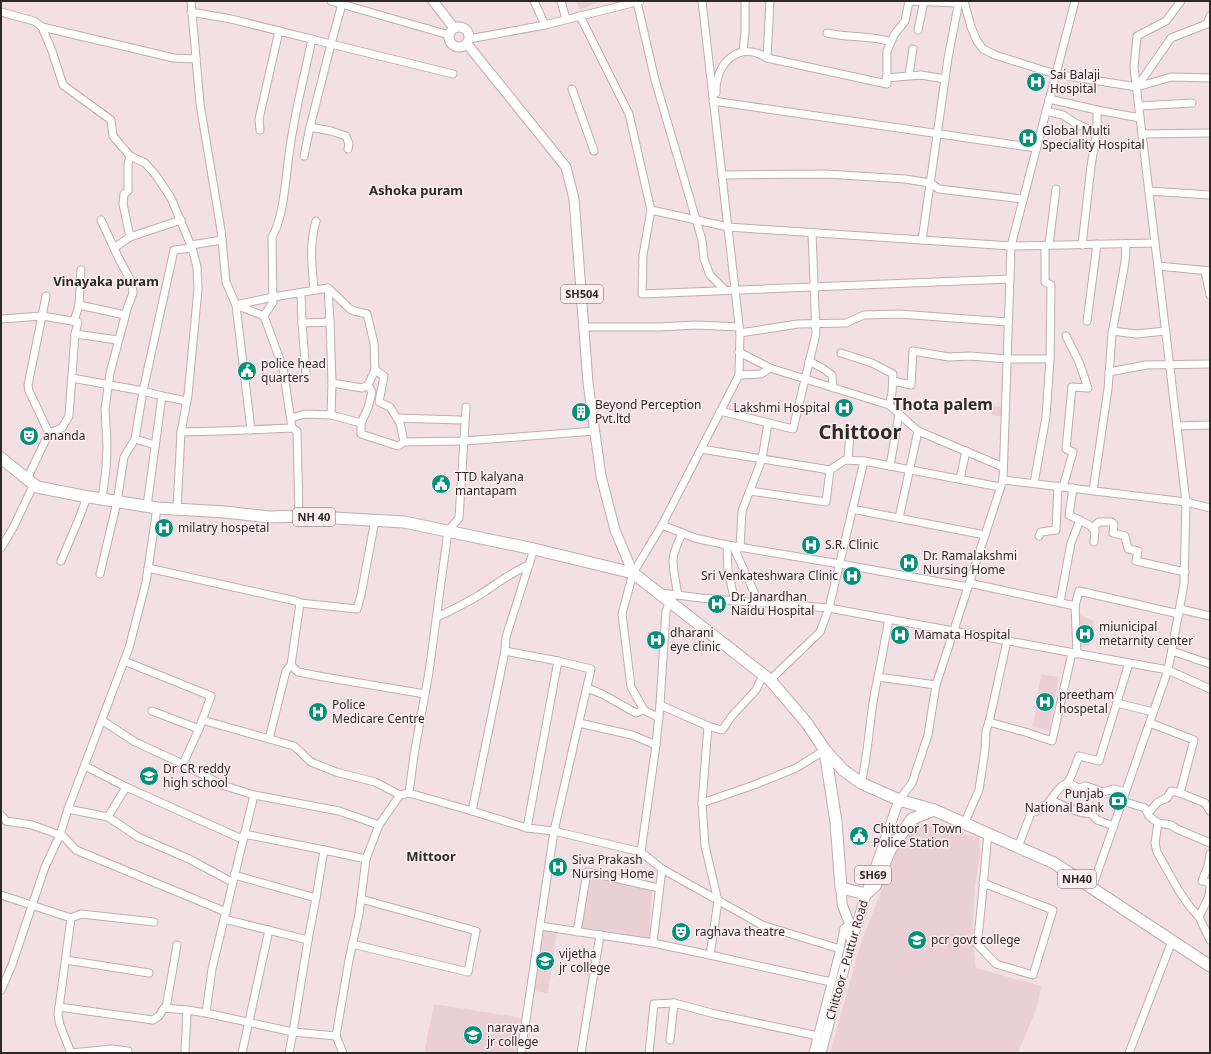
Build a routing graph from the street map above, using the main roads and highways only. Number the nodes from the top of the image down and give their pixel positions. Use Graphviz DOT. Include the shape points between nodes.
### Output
graph roads {
  1 [pos="433,1"];
  2 [pos="452,31"];
  3 [pos="468,42"];
  4 [pos="1,458"];
  5 [pos="633,573"];
  6 [pos="825,750"];
  7 [pos="899,800"];
  8 [pos="934,810"];
  9 [pos="841,888"];
  10 [pos="866,894"];
  11 [pos="854,924"];
  12 [pos="1210,966"];
  13 [pos="821,1053"];
  1 -- 2 [label="main road, SH504"];
  2 -- 3 [label="main road, SH504" via="460,27 465,29"];
  2 -- 3 [label="main road, SH504" via="449,41 453,46 462,47"];
  3 -- 5 [label="main road, SH504" via="566,166 574,199 588,383 602,476 615,530"];
  4 -- 5 [label="highway, NH 40" via="37,486 87,497 152,507 269,517 299,516 404,522"];
  5 -- 6 [label="highway, NH40" via="658,592 674,598 767,678 806,722"];
  6 -- 7 [label="highway, NH40" via="843,770 861,783"];
  6 -- 9 [label="highway, NH40" via="836,822"];
  7 -- 8 [label="highway, NH40"];
  7 -- 10 [label="main road, Chittoor - Puttur Road / SH69"];
  8 -- 10 [label="highway" via="912,819 890,850 874,886"];
  8 -- 12 [label="highway, NH40" via="1054,863"];
  9 -- 10 [label="highway"];
  9 -- 11 [label="main road" via="842,904"];
  10 -- 11 [label="main road, Chittoor - Puttur Road / SH69"];
  11 -- 13 [label="main road, Chittoor - Puttur Road / SH69"];
}
